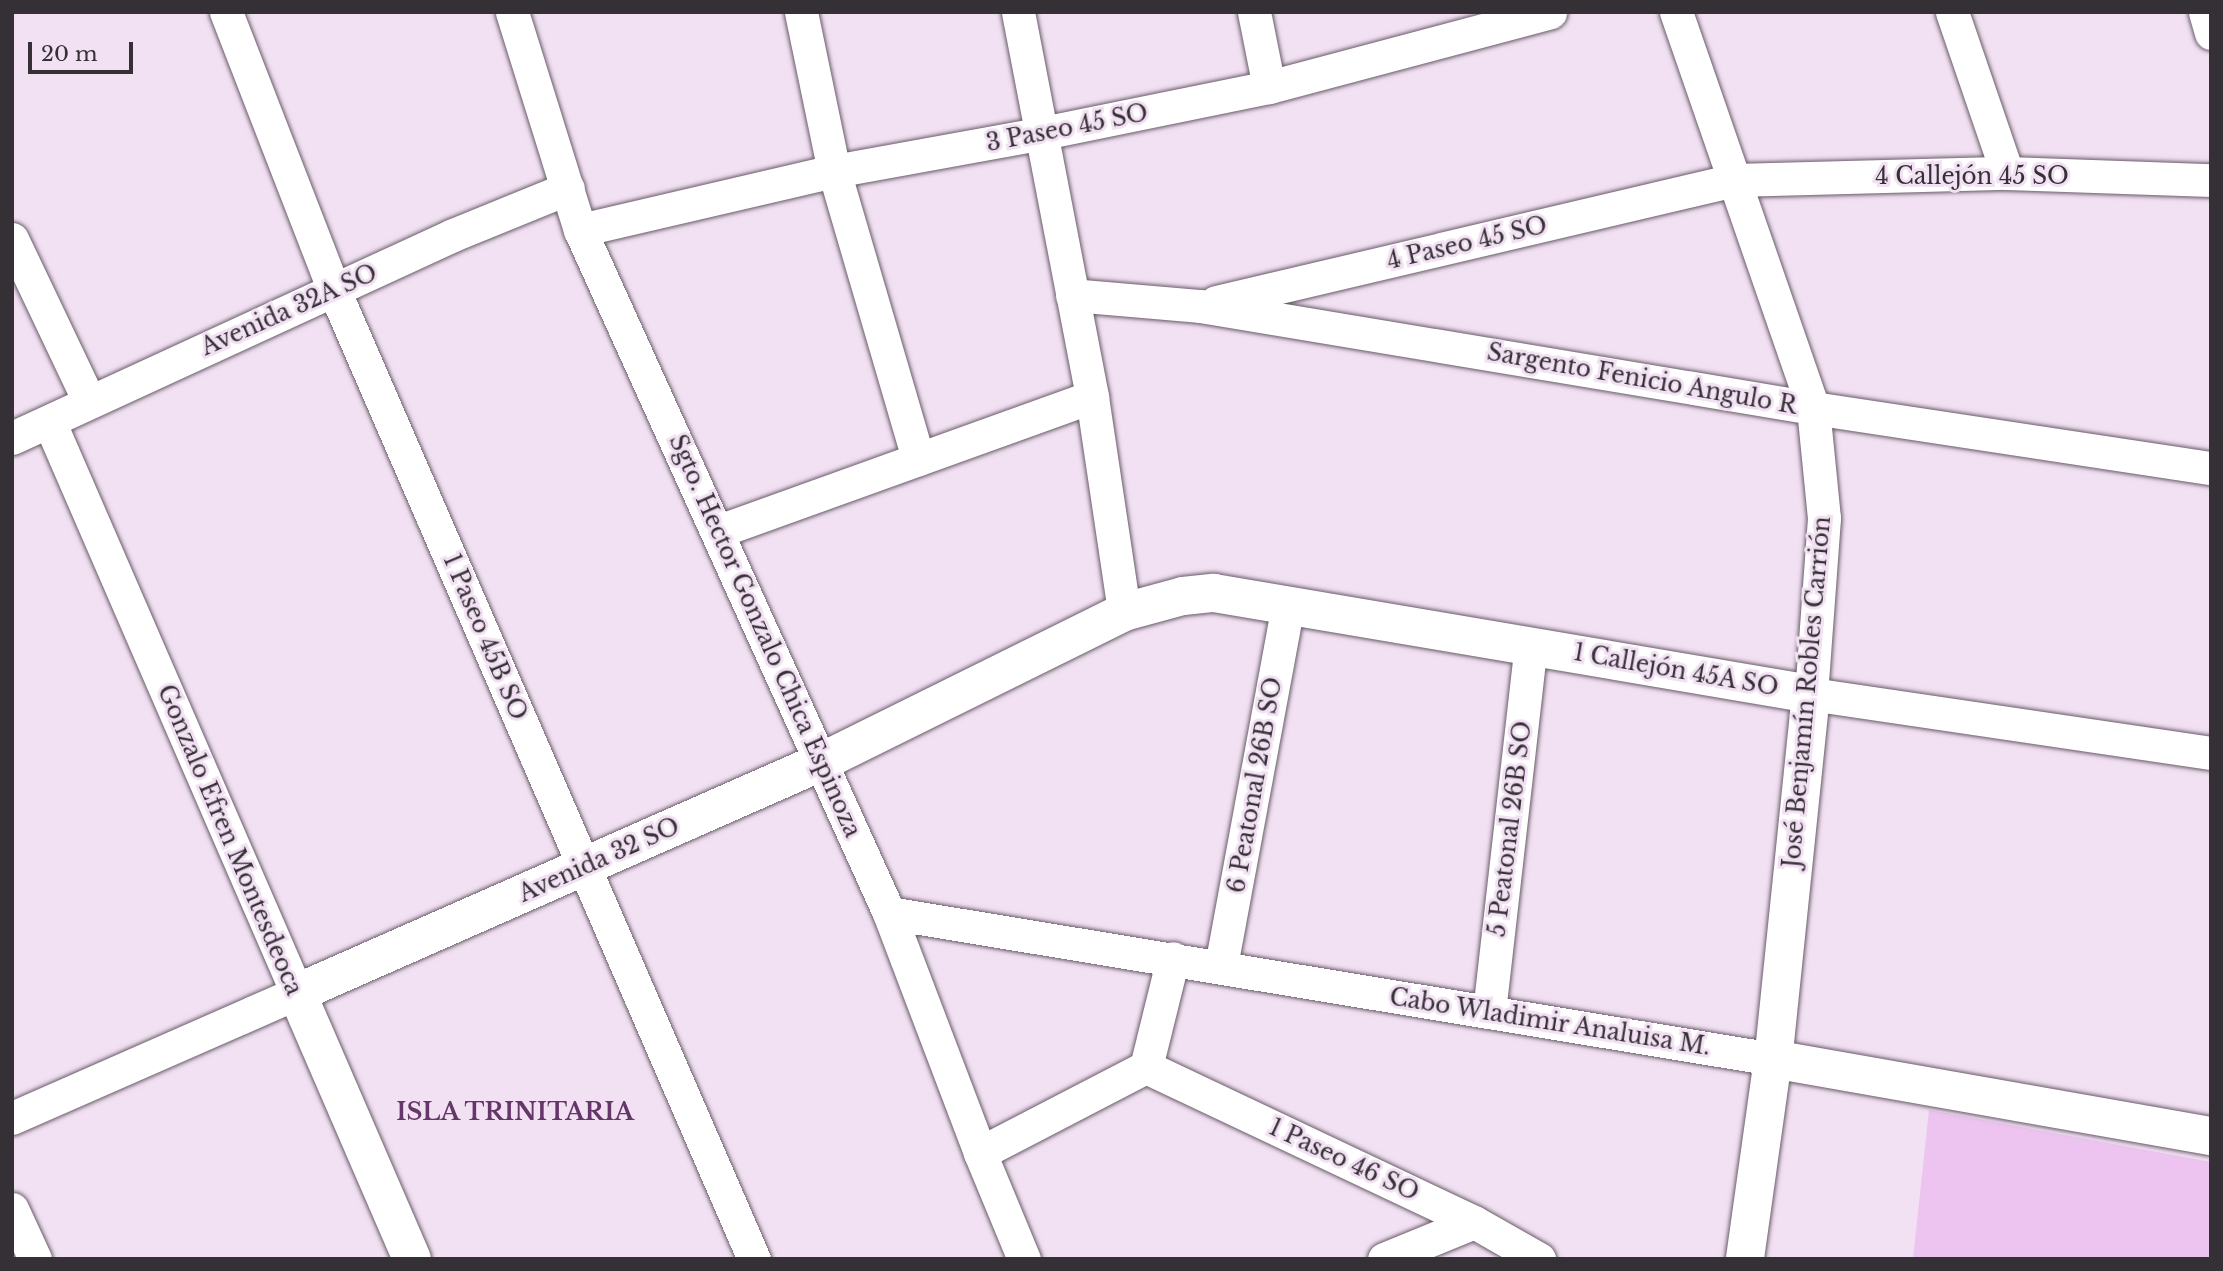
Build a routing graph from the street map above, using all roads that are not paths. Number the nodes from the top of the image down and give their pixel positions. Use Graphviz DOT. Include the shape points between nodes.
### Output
graph roads {
  1 [pos="226,12"];
  2 [pos="512,12"];
  3 [pos="801,12"];
  4 [pos="1018,12"];
  5 [pos="1254,12"];
  6 [pos="1550,12"];
  7 [pos="1676,12"];
  8 [pos="1952,12"];
  9 [pos="2205,12"];
  10 [pos="2211,33"];
  11 [pos="1269,87"];
  12 [pos="1043,133"];
  13 [pos="834,171"];
  14 [pos="2007,173"];
  15 [pos="1734,180"];
  16 [pos="2211,180"];
  17 [pos="568,188"];
  18 [pos="580,230"];
  19 [pos="12,239"];
  20 [pos="334,290"];
  21 [pos="1072,295"];
  22 [pos="1200,306"];
  23 [pos="1092,397"];
  24 [pos="89,401"];
  25 [pos="1813,408"];
  26 [pos="49,421"];
  27 [pos="12,438"];
  28 [pos="918,459"];
  29 [pos="2211,468"];
  30 [pos="719,531"];
  31 [pos="1183,596"];
  32 [pos="1288,603"];
  33 [pos="1124,612"];
  34 [pos="1531,645"];
  35 [pos="1811,694"];
  36 [pos="2211,753"];
  37 [pos="821,762"];
  38 [pos="585,866"];
  39 [pos="889,913"];
  40 [pos="1173,958"];
  41 [pos="1221,966"];
  42 [pos="297,993"];
  43 [pos="1489,1012"];
  44 [pos="1773,1059"];
  45 [pos="1146,1067"];
  46 [pos="12,1118"];
  47 [pos="2211,1136"];
  48 [pos="979,1153"];
  49 [pos="12,1209"];
  50 [pos="1474,1222"];
  51 [pos="35,1259"];
  52 [pos="411,1259"];
  53 [pos="754,1259"];
  54 [pos="1024,1259"];
  55 [pos="1384,1259"];
  56 [pos="1539,1259"];
  57 [pos="1745,1259"];
  1 -- 20 [label="street, 1 Paseo 45B SO"];
  2 -- 17 [label="street, Sgto. Hector Gonzalo Chica Espinoza"];
  3 -- 13 [label="street"];
  4 -- 12 [label="street"];
  5 -- 11 [label="street"];
  6 -- 11 [label="street, 3 Paseo 45 SO"];
  7 -- 15 [label="street, José Benjamín Robles Carrión"];
  8 -- 14 [label="street"];
  9 -- 10 [label="street"];
  11 -- 12 [label="street, 3 Paseo 45 SO"];
  12 -- 13 [label="street, 3 Paseo 45 SO"];
  12 -- 21 [label="street"];
  13 -- 18 [label="street, 3 Paseo 45 SO"];
  13 -- 28 [label="street"];
  14 -- 15 [label="street, 4 Callejón 45 SO"];
  14 -- 16 [label="street, 4 Callejón 45 SO"];
  15 -- 22 [label="street, 4 Paseo 45 SO"];
  15 -- 25 [label="street, José Benjamín Robles Carrión"];
  17 -- 18 [label="street, Sgto. Hector Gonzalo Chica Espinoza"];
  17 -- 20 [label="street, Avenida 32A SO"];
  18 -- 30 [label="street, Sgto. Hector Gonzalo Chica Espinoza"];
  19 -- 24 [label="street"];
  20 -- 24 [label="street, Avenida 32A SO"];
  20 -- 38 [label="street, 1 Paseo 45B SO"];
  21 -- 22 [label="street, Sargento Fenicio Angulo R"];
  21 -- 23 [label="street"];
  22 -- 25 [label="street, Sargento Fenicio Angulo R"];
  23 -- 28 [label="street"];
  23 -- 33 [label="street"];
  24 -- 26 [label="street, Avenida 32A SO"];
  25 -- 29 [label="street, Sargento Fenicio Angulo R"];
  25 -- 35 [label="street, José Benjamín Robles Carrión" via="1824,518"];
  26 -- 27 [label="street, Avenida 32A SO"];
  26 -- 42 [label="street, Gonzalo Efren Montesdeoca"];
  28 -- 30 [label="street"];
  30 -- 37 [label="street, Sgto. Hector Gonzalo Chica Espinoza"];
  31 -- 32 [label="street, 1 Callejón 45A SO" via="1214,593"];
  31 -- 33 [label="street, Avenida 32 SO"];
  32 -- 34 [label="street, 1 Callejón 45A SO"];
  32 -- 41 [label="street, 6 Peatonal 26B SO"];
  33 -- 37 [label="street, Avenida 32 SO"];
  34 -- 35 [label="street, 1 Callejón 45A SO"];
  34 -- 43 [label="street, 5 Peatonal 26B SO"];
  35 -- 36 [label="street, 1 Callejón 45A SO"];
  35 -- 44 [label="street, José Benjamín Robles Carrión"];
  37 -- 38 [label="street, Avenida 32 SO"];
  37 -- 39 [label="street, Sgto. Hector Gonzalo Chica Espinoza"];
  38 -- 42 [label="street, Avenida 32 SO"];
  38 -- 53 [label="street, 1 Paseo 45B SO"];
  39 -- 40 [label="street, Cabo Wladimir Analuisa M."];
  39 -- 48 [label="street, Sgto. Hector Gonzalo Chica Espinoza"];
  40 -- 41 [label="street, Cabo Wladimir Analuisa M."];
  40 -- 45 [label="street"];
  41 -- 43 [label="street, Cabo Wladimir Analuisa M."];
  42 -- 46 [label="street, Avenida 32 SO"];
  42 -- 52 [label="street, Gonzalo Efren Montesdeoca"];
  43 -- 44 [label="street, Cabo Wladimir Analuisa M."];
  44 -- 47 [label="street, Cabo Wladimir Analuisa M."];
  44 -- 57 [label="street, José Benjamín Robles Carrión"];
  45 -- 48 [label="street"];
  45 -- 50 [label="street, 1 Paseo 46 SO"];
  48 -- 54 [label="street, Sgto. Hector Gonzalo Chica Espinoza"];
  49 -- 51 [label="street"];
  50 -- 55 [label="street"];
  50 -- 56 [label="street, 1 Paseo 46 SO"];
}
